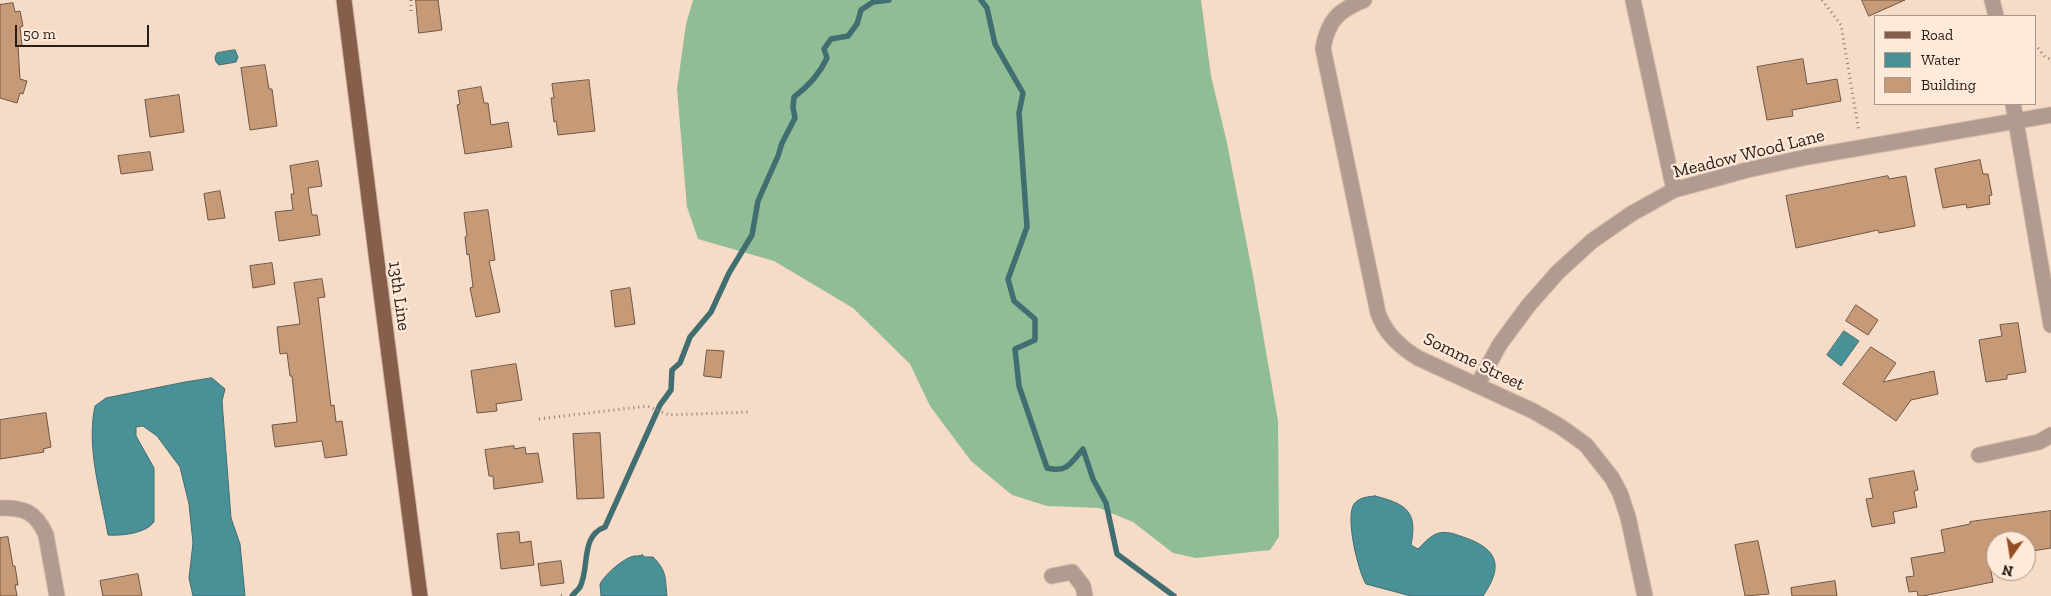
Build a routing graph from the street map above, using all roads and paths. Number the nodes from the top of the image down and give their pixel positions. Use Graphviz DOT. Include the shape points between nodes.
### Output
graph roads {
  1 [pos="344,0"];
  2 [pos="411,0"];
  3 [pos="1364,0"];
  4 [pos="1633,0"];
  5 [pos="1822,0"];
  6 [pos="1992,0"];
  7 [pos="411,15"];
  8 [pos="1996,15"];
  9 [pos="2038,48"];
  10 [pos="2050,59"];
  11 [pos="2013,105"];
  12 [pos="2051,115"];
  13 [pos="2016,121"];
  14 [pos="1862,147"];
  15 [pos="1674,190"];
  16 [pos="2051,325"];
  17 [pos="1478,384"];
  18 [pos="750,412"];
  19 [pos="540,419"];
  20 [pos="2051,434"];
  21 [pos="1980,455"];
  22 [pos="0,508"];
  23 [pos="1052,576"];
  24 [pos="57,596"];
  25 [pos="420,596"];
  26 [pos="1085,596"];
  27 [pos="1645,596"];
  1 -- 25 [label="main road, 13th Line"];
  2 -- 7 [label="path"];
  3 -- 17 [label="street, Somme Street" via="1349,6 1334,20 1324,48 1378,313 1382,325 1402,348"];
  4 -- 15 [label="street"];
  5 -- 14 [label="path" via="1841,26"];
  6 -- 8 [label="street"];
  9 -- 10 [label="path"];
  11 -- 13 [label="street"];
  12 -- 13 [label="street, Meadow Wood Lane"];
  13 -- 14 [label="street, Meadow Wood Lane"];
  13 -- 16 [label="street"];
  14 -- 15 [label="street, Meadow Wood Lane" via="1747,170"];
  15 -- 17 [label="street, Meadow Wood Lane" via="1592,241 1558,272 1500,344"];
  17 -- 27 [label="street, Somme Street" via="1561,427 1595,454 1612,478 1628,517"];
  18 -- 19 [label="path" via="669,415 647,406"];
  20 -- 21 [label="street" via="2039,442"];
  22 -- 24 [label="street" via="16,508 35,518 46,535"];
  23 -- 26 [label="street" via="1072,572 1083,586"];
}
